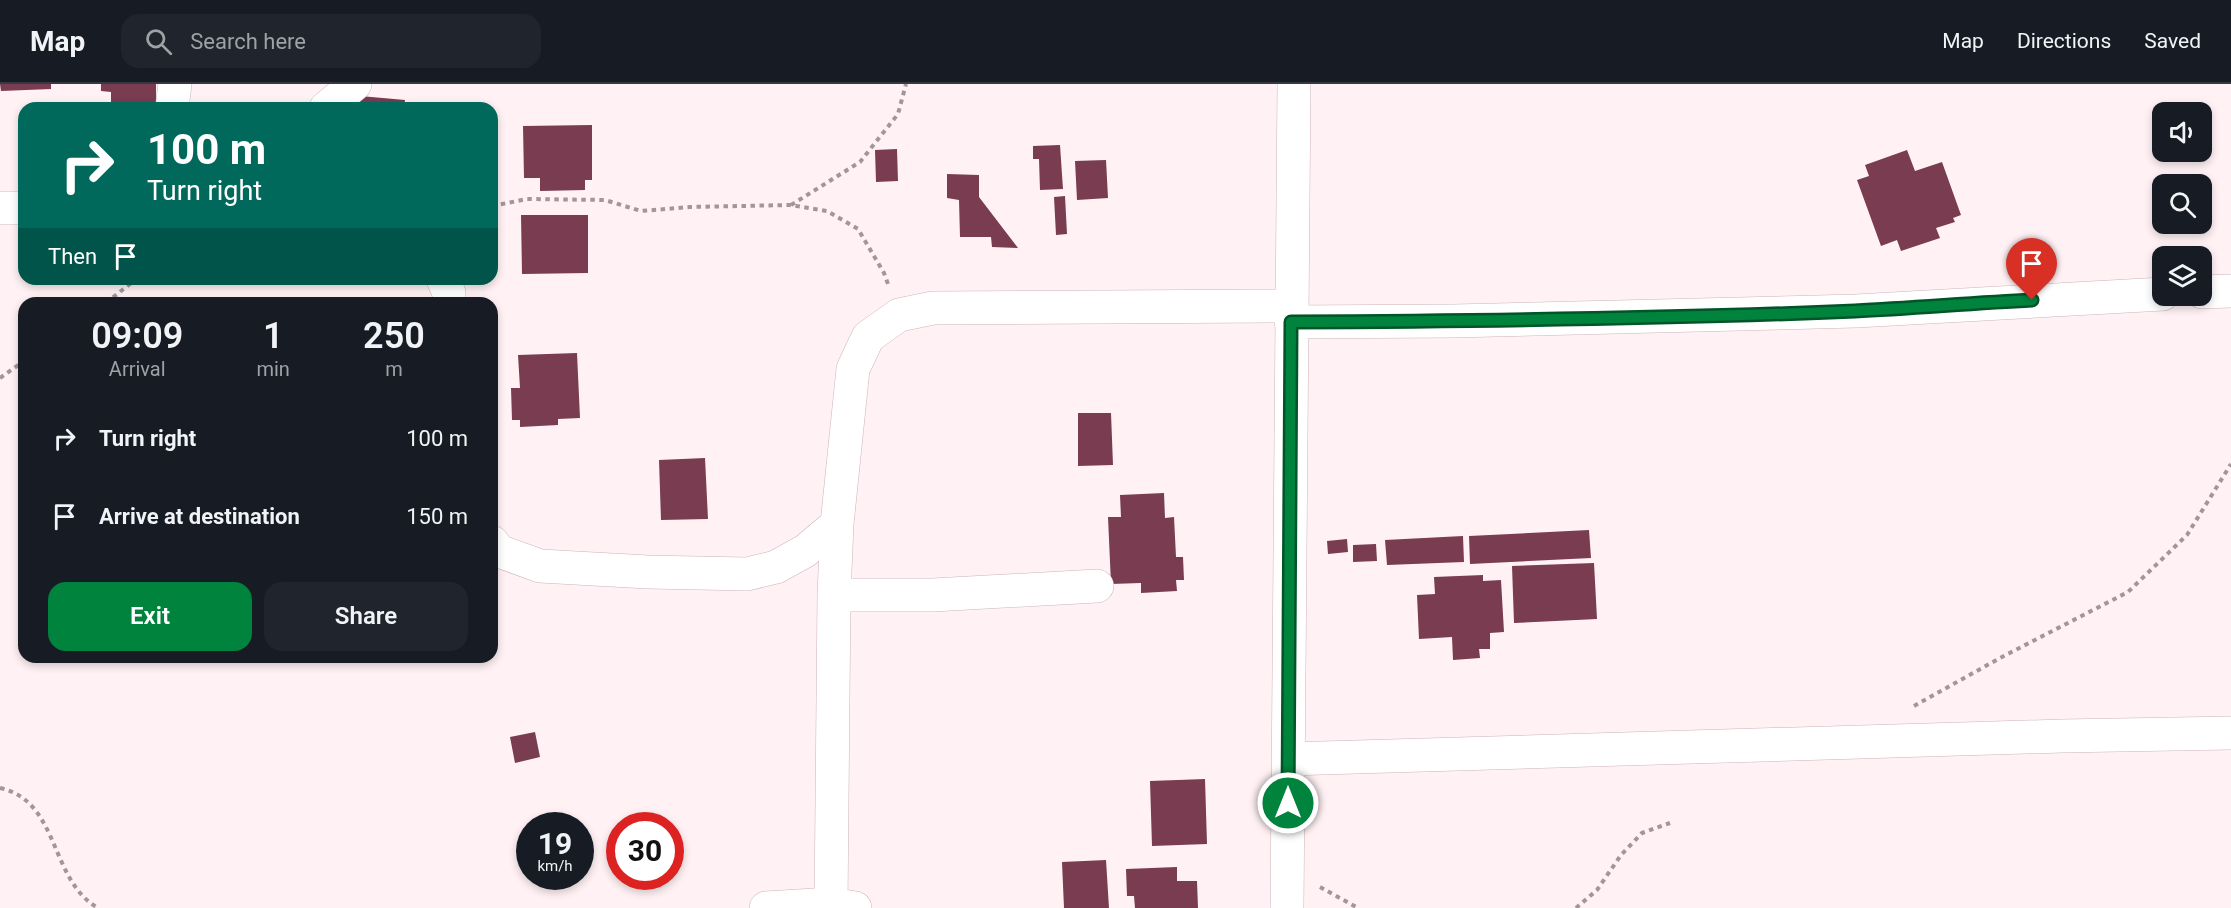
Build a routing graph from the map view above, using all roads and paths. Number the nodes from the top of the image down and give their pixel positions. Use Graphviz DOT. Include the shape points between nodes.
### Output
graph roads {
  1 [pos="175,84"];
  2 [pos="355,84"];
  3 [pos="906,84"];
  4 [pos="1294,84"];
  5 [pos="173,102"];
  6 [pos="333,102"];
  7 [pos="498,205"];
  8 [pos="790,205"];
  9 [pos="0,208"];
  10 [pos="18,208"];
  11 [pos="128,285"];
  12 [pos="2231,291"];
  13 [pos="2212,292"];
  14 [pos="2152,295"];
  15 [pos="114,297"];
  16 [pos="1291,314"];
  17 [pos="899,315"];
  18 [pos="18,365"];
  19 [pos="0,378"];
  20 [pos="2231,464"];
  21 [pos="837,524"];
  22 [pos="498,550"];
  23 [pos="1097,586"];
  24 [pos="834,595"];
  25 [pos="1910,708"];
  26 [pos="2231,733"];
  27 [pos="1288,759"];
  28 [pos="0,788"];
  29 [pos="1670,824"];
  30 [pos="839,907"];
  31 [pos="98,908"];
  32 [pos="766,908"];
  33 [pos="1287,908"];
  34 [pos="1576,908"];
  1 -- 5 [label="street"];
  2 -- 6 [label="street"];
  3 -- 8 [label="path" via="898,114 860,162"];
  4 -- 16 [label="street"];
  7 -- 8 [label="path" via="527,199 605,200 641,211"];
  8 -- 17 [label="path" via="827,211 858,229 884,273"];
  9 -- 10 [label="street"];
  11 -- 15 [label="path"];
  12 -- 13 [label="street"];
  14 -- 16 [label="street" via="1856,311 1455,321"];
  16 -- 17 [label="street" via="933,308"];
  16 -- 27 [label="street"];
  17 -- 21 [label="street" via="868,337 852,369"];
  18 -- 19 [label="path"];
  20 -- 25 [label="path" via="2187,535 2128,592"];
  21 -- 22 [label="street" via="805,551 776,567 747,574 540,566"];
  21 -- 24 [label="street"];
  23 -- 24 [label="street" via="933,595"];
  24 -- 30 [label="street"];
  26 -- 27 [label="street"];
  27 -- 33 [label="street"];
  28 -- 31 [label="path" via="14,791 30,802 44,821 73,882 88,902"];
  29 -- 34 [label="path" via="1642,833 1597,890"];
  30 -- 32 [label="street"];
}
